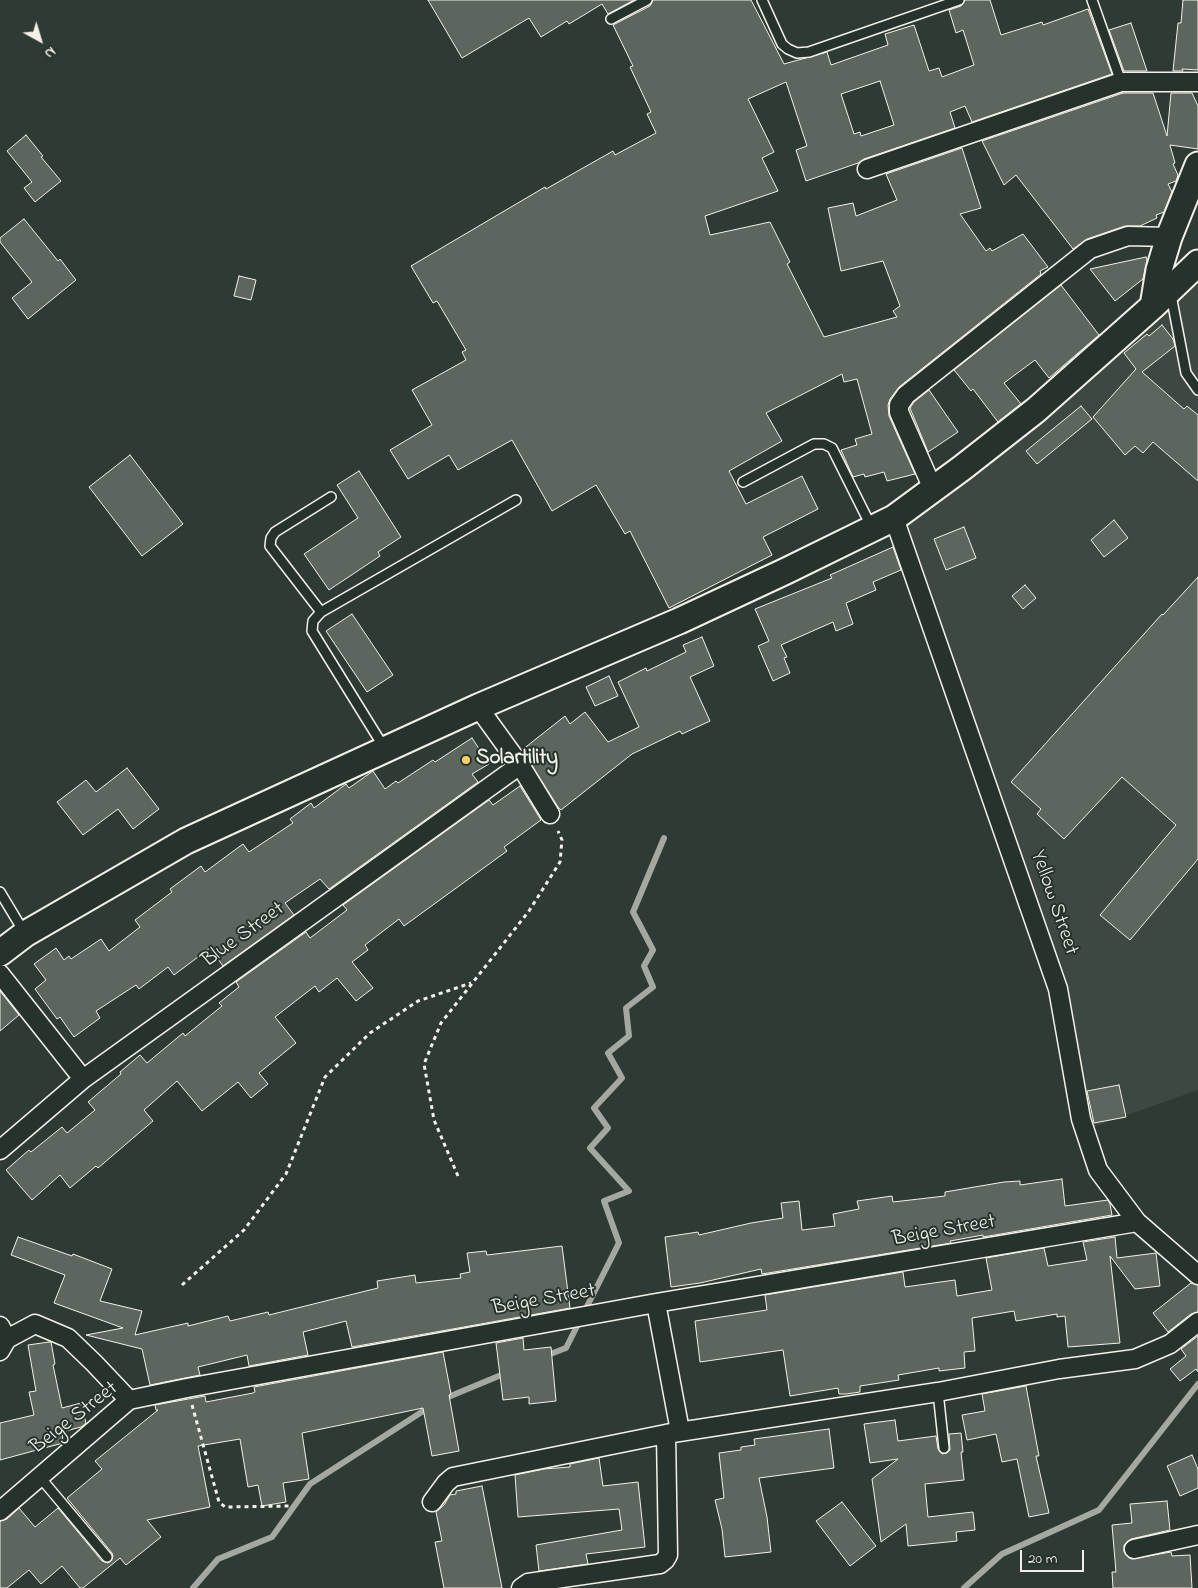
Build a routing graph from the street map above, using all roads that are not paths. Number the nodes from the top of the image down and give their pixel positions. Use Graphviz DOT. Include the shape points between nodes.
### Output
graph roads {
  1 [pos="647,0"];
  2 [pos="762,0"];
  3 [pos="959,0"];
  4 [pos="1092,0"];
  5 [pos="611,19"];
  6 [pos="1121,82"];
  7 [pos="1198,82"];
  8 [pos="1198,164"];
  9 [pos="867,169"];
  10 [pos="1169,237"];
  11 [pos="1198,262"];
  12 [pos="1161,298"];
  13 [pos="1198,390"];
  14 [pos="744,482"];
  15 [pos="933,489"];
  16 [pos="331,497"];
  17 [pos="516,500"];
  18 [pos="894,518"];
  19 [pos="872,529"];
  20 [pos="321,612"];
  21 [pos="478,707"];
  22 [pos="385,749"];
  23 [pos="520,765"];
  24 [pos="550,814"];
  25 [pos="0,892"];
  26 [pos="25,934"];
  27 [pos="0,953"];
  28 [pos="0,974"];
  29 [pos="83,1079"];
  30 [pos="0,1150"];
  31 [pos="1137,1222"];
  32 [pos="1198,1276"];
  33 [pos="656,1303"];
  34 [pos="1198,1322"];
  35 [pos="2,1339"];
  36 [pos="938,1392"];
  37 [pos="129,1400"];
  38 [pos="673,1432"];
  39 [pos="944,1448"];
  40 [pos="39,1476"];
  41 [pos="432,1502"];
  42 [pos="0,1511"];
  43 [pos="1198,1535"];
  44 [pos="1134,1549"];
  45 [pos="107,1558"];
  46 [pos="521,1588"];
  1 -- 5 [label="lane"];
  2 -- 3 [label="lane" via="782,44 797,53"];
  4 -- 6 [label="lane"];
  6 -- 7 [label="street"];
  6 -- 9 [label="street"];
  8 -- 10 [label="street"];
  10 -- 12 [label="street" via="1159,270"];
  10 -- 15 [label="street" via="1128,236 1090,249 906,395 899,405 899,412"];
  11 -- 12 [label="street"];
  12 -- 13 [label="lane" via="1186,373"];
  12 -- 15 [label="street" via="1036,410"];
  14 -- 19 [label="lane" via="814,444 824,444 832,448"];
  15 -- 18 [label="street"];
  16 -- 20 [label="lane" via="275,532 270,546"];
  17 -- 20 [label="lane"];
  18 -- 19 [label="street"];
  18 -- 31 [label="street, Yellow Street" via="1058,989 1081,1119 1098,1170"];
  19 -- 21 [label="street" via="679,621"];
  20 -- 22 [label="lane" via="312,631"];
  21 -- 22 [label="street"];
  21 -- 23 [label="street"];
  22 -- 26 [label="street" via="186,841"];
  23 -- 24 [label="street"];
  23 -- 29 [label="street, Blue Street"];
  25 -- 26 [label="lane"];
  26 -- 27 [label="street"];
  28 -- 29 [label="street"];
  29 -- 30 [label="street, Blue Street"];
  31 -- 32 [label="street, Yellow Street"];
  31 -- 33 [label="street, Beige Street"];
  33 -- 37 [label="street, Beige Street"];
  33 -- 38 [label="street"];
  34 -- 36 [label="street" via="1170,1344 1135,1358"];
  35 -- 37 [label="street" via="35,1324 68,1338"];
  36 -- 38 [label="street"];
  36 -- 39 [label="lane"];
  37 -- 40 [label="street, Beige Street"];
  38 -- 41 [label="street" via="453,1477"];
  38 -- 46 [label="street" via="668,1555 665,1560 660,1564 528,1583"];
  40 -- 42 [label="street, Beige Street"];
  40 -- 45 [label="lane"];
  43 -- 44 [label="street"];
}
